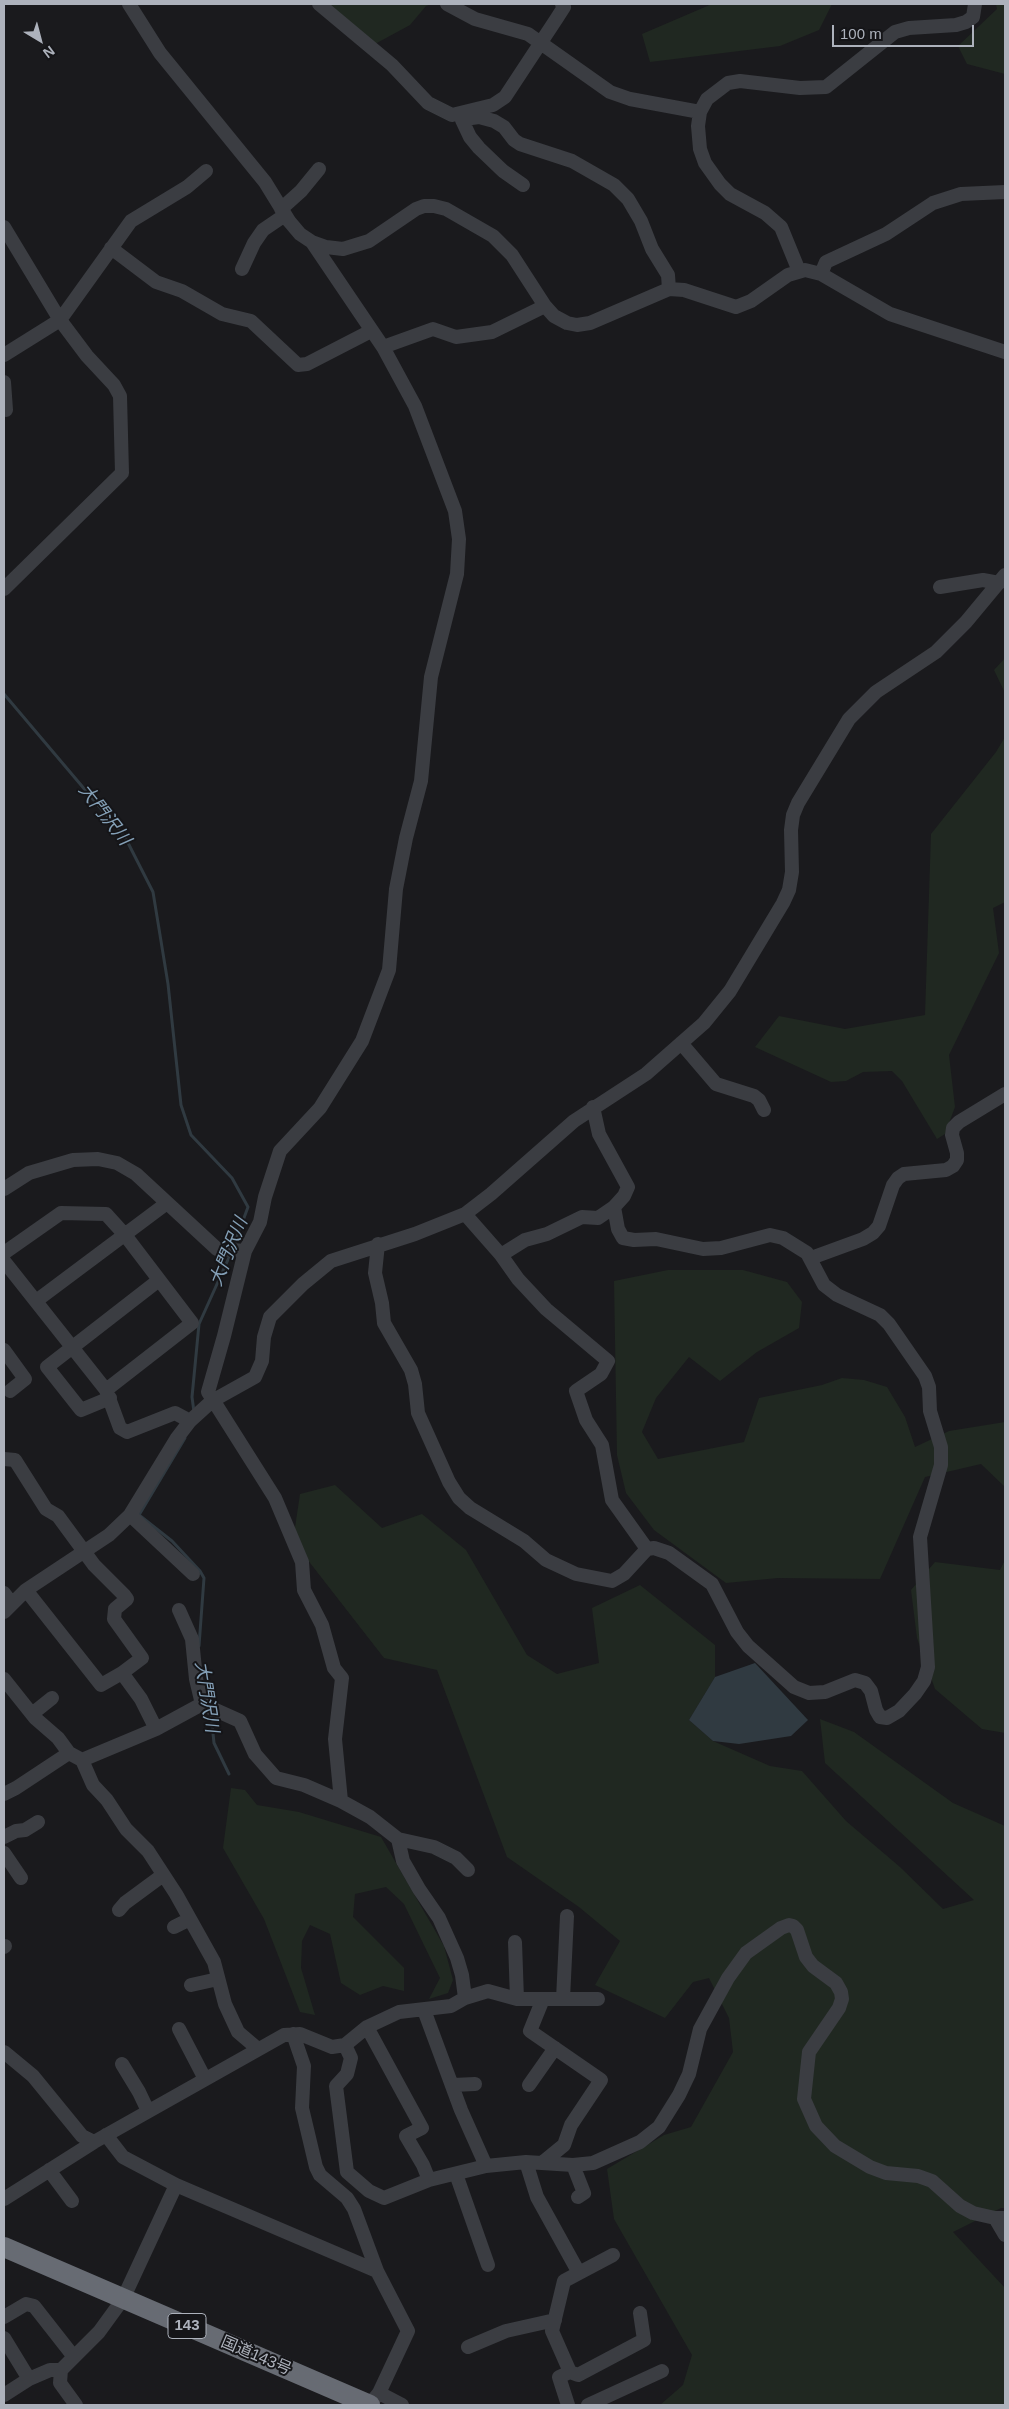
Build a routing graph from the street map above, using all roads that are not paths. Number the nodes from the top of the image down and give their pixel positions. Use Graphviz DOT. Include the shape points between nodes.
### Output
graph roads {
  1 [pos="128,4"];
  2 [pos="319,4"];
  3 [pos="447,4"];
  4 [pos="562,4"];
  5 [pos="975,4"];
  6 [pos="541,43"];
  7 [pos="700,112"];
  8 [pos="457,118"];
  9 [pos="320,170"];
  10 [pos="206,171"];
  11 [pos="523,185"];
  12 [pos="1005,192"];
  13 [pos="283,212"];
  14 [pos="4,227"];
  15 [pos="312,242"];
  16 [pos="111,248"];
  17 [pos="242,269"];
  18 [pos="800,271"];
  19 [pos="821,274"];
  20 [pos="669,289"];
  21 [pos="545,306"];
  22 [pos="60,320"];
  23 [pos="372,331"];
  24 [pos="383,347"];
  25 [pos="1005,352"];
  26 [pos="4,355"];
  27 [pos="4,382"];
  28 [pos="6,410"];
  29 [pos="1002,579"];
  30 [pos="940,587"];
  31 [pos="4,589"];
  32 [pos="682,1043"];
  33 [pos="1005,1094"];
  34 [pos="593,1107"];
  35 [pos="764,1110"];
  36 [pos="4,1189"];
  37 [pos="167,1203"];
  38 [pos="614,1207"];
  39 [pos="466,1214"];
  40 [pos="125,1235"];
  41 [pos="378,1244"];
  42 [pos="234,1250"];
  43 [pos="4,1253"];
  44 [pos="501,1255"];
  45 [pos="811,1258"];
  46 [pos="4,1261"];
  47 [pos="159,1280"];
  48 [pos="36,1301"];
  49 [pos="71,1346"];
  50 [pos="4,1350"];
  51 [pos="10,1391"];
  52 [pos="108,1394"];
  53 [pos="212,1401"];
  54 [pos="190,1421"];
  55 [pos="4,1459"];
  56 [pos="130,1515"];
  57 [pos="647,1549"];
  58 [pos="84,1551"];
  59 [pos="193,1574"];
  60 [pos="26,1590"];
  61 [pos="6,1603"];
  62 [pos="178,1610"];
  63 [pos="122,1674"];
  64 [pos="4,1679"];
  65 [pos="52,1698"];
  66 [pos="202,1704"];
  67 [pos="32,1714"];
  68 [pos="156,1729"];
  69 [pos="69,1753"];
  70 [pos="82,1760"];
  71 [pos="4,1794"];
  72 [pos="341,1801"];
  73 [pos="38,1822"];
  74 [pos="4,1837"];
  75 [pos="398,1839"];
  76 [pos="4,1853"];
  77 [pos="468,1870"];
  78 [pos="163,1876"];
  79 [pos="21,1878"];
  80 [pos="119,1910"];
  81 [pos="567,1916"];
  82 [pos="190,1919"];
  83 [pos="174,1927"];
  84 [pos="515,1942"];
  85 [pos="218,1979"];
  86 [pos="191,1985"];
  87 [pos="464,1998"];
  88 [pos="517,1999"];
  89 [pos="543,1999"];
  90 [pos="563,1999"];
  91 [pos="598,1999"];
  92 [pos="424,2010"];
  93 [pos="367,2027"];
  94 [pos="179,2029"];
  95 [pos="292,2034"];
  96 [pos="346,2045"];
  97 [pos="554,2048"];
  98 [pos="258,2049"];
  99 [pos="6,2058"];
  100 [pos="122,2064"];
  101 [pos="205,2078"];
  102 [pos="475,2084"];
  103 [pos="453,2086"];
  104 [pos="528,2086"];
  105 [pos="148,2111"];
  106 [pos="106,2135"];
  107 [pos="94,2142"];
  108 [pos="526,2162"];
  109 [pos="542,2163"];
  110 [pos="573,2165"];
  111 [pos="486,2166"];
  112 [pos="49,2170"];
  113 [pos="347,2172"];
  114 [pos="456,2174"];
  115 [pos="429,2180"];
  116 [pos="331,2184"];
  117 [pos="176,2185"];
  118 [pos="578,2197"];
  119 [pos="4,2199"];
  120 [pos="72,2200"];
  121 [pos="1000,2218"];
  122 [pos="1005,2235"];
  123 [pos="4,2247"];
  124 [pos="613,2255"];
  125 [pos="488,2265"];
  126 [pos="377,2270"];
  127 [pos="579,2273"];
  128 [pos="123,2299"];
  129 [pos="640,2313"];
  130 [pos="4,2318"];
  131 [pos="555,2320"];
  132 [pos="4,2338"];
  133 [pos="468,2347"];
  134 [pos="74,2357"];
  135 [pos="61,2370"];
  136 [pos="662,2371"];
  137 [pos="570,2372"];
  138 [pos="29,2379"];
  139 [pos="4,2395"];
  140 [pos="373,2401"];
  141 [pos="76,2405"];
  142 [pos="402,2405"];
  143 [pos="568,2405"];
  144 [pos="588,2405"];
  1 -- 13 [label="street" via="160,53 265,182"];
  2 -- 8 [label="street" via="392,65 428,103"];
  3 -- 6 [label="street" via="476,19 528,34"];
  4 -- 6 [label="street" via="564,7"];
  5 -- 7 [label="street" via="973,17 966,22 895,32 826,87 800,88 746,81 728,83 707,98"];
  6 -- 7 [label="street" via="610,92 630,100"];
  6 -- 8 [label="street" via="505,97"];
  7 -- 18 [label="street" via="700,149 712,174 730,194 765,213 781,227"];
  8 -- 11 [label="street" via="479,148"];
  8 -- 20 [label="street" via="479,117 494,121 520,144 572,161 614,185 642,221 652,249 668,275"];
  9 -- 13 [label="street"];
  10 -- 16 [label="street" via="187,188 132,221"];
  12 -- 19 [label="street" via="961,194 933,203 886,234 826,262"];
  13 -- 15 [label="street" via="300,234"];
  13 -- 17 [label="street" via="263,230"];
  14 -- 22 [label="street"];
  15 -- 21 [label="street" via="343,249 369,241 424,206 446,209 479,226 503,246"];
  15 -- 23 [label="street"];
  16 -- 22 [label="street"];
  16 -- 23 [label="street" via="156,282 182,291 222,314 251,321 298,365 323,357"];
  18 -- 19 [label="street"];
  18 -- 20 [label="street" via="788,274 751,301 736,307 684,290"];
  19 -- 25 [label="street" via="890,314"];
  20 -- 21 [label="street" via="577,326 554,316"];
  21 -- 24 [label="street" via="492,332 456,338 433,329"];
  22 -- 26 [label="street"];
  22 -- 31 [label="street" via="120,396 122,473"];
  23 -- 24 [label="street"];
  24 -- 42 [label="street" via="415,406 455,511 459,539 457,574 431,678 421,781 396,889 389,970 362,1041 320,1108 280,1151 260,1222"];
  27 -- 28 [label="street"];
  29 -- 30 [label="street"];
  29 -- 32 [label="street" via="936,652 876,692 850,719 793,815 792,872 783,903 730,991 704,1023"];
  32 -- 34 [label="street" via="646,1074"];
  32 -- 35 [label="street" via="716,1084 754,1096"];
  33 -- 45 [label="street" via="953,1128 957,1153 953,1166 946,1170 904,1174 893,1185 879,1226 873,1233"];
  34 -- 38 [label="street" via="599,1134 628,1187"];
  34 -- 39 [label="street"];
  36 -- 37 [label="street" via="29,1173 72,1160 98,1159 118,1162"];
  37 -- 40 [label="street"];
  37 -- 42 [label="street" via="217,1249"];
  38 -- 44 [label="street" via="598,1218 582,1217 548,1234 525,1240"];
  38 -- 45 [label="street" via="623,1238 656,1239 702,1249 721,1248 770,1235 783,1238"];
  39 -- 41 [label="street" via="424,1231"];
  39 -- 44 [label="street"];
  40 -- 43 [label="street" via="106,1214 61,1213"];
  40 -- 47 [label="street"];
  40 -- 48 [label="street"];
  41 -- 53 [label="street" via="331,1261 282,1303 270,1317 262,1361 255,1377"];
  41 -- 57 [label="street" via="375,1273 384,1323 411,1370 418,1413 448,1482 459,1498 524,1540 546,1560 576,1574 612,1581 624,1574"];
  42 -- 53 [label="street" via="224,1336 208,1392"];
  44 -- 57 [label="street" via="546,1309 608,1361 601,1374 576,1391 586,1420 602,1445 612,1500"];
  45 -- 57 [label="street" via="824,1285 837,1295 880,1315 889,1324 925,1376 929,1387 930,1411 941,1448 941,1465 920,1537 928,1667 924,1681 904,1705 887,1718 880,1717 866,1683 855,1680 825,1692 809,1694 794,1687 748,1646 712,1584 669,1553"];
  46 -- 48 [label="street"];
  47 -- 49 [label="street"];
  47 -- 52 [label="street" via="192,1323"];
  48 -- 49 [label="street"];
  49 -- 52 [label="street"];
  49 -- 52 [label="street" via="46,1367 81,1410"];
  50 -- 51 [label="street" via="25,1379"];
  52 -- 54 [label="street" via="120,1428 127,1432 174,1414"];
  53 -- 54 [label="street"];
  53 -- 72 [label="street" via="275,1498 302,1562 304,1590 322,1625 334,1668 342,1678 335,1740"];
  54 -- 56 [label="street"];
  55 -- 58 [label="street" via="15,1460 46,1509 58,1516"];
  56 -- 58 [label="street" via="109,1535"];
  56 -- 59 [label="street"];
  58 -- 60 [label="street"];
  58 -- 63 [label="street" via="127,1600 115,1609 114,1619 142,1658"];
  60 -- 61 [label="street"];
  60 -- 63 [label="street" via="101,1685"];
  62 -- 66 [label="street" via="192,1639"];
  63 -- 68 [label="street" via="141,1699"];
  64 -- 67 [label="street"];
  65 -- 67 [label="street"];
  66 -- 68 [label="street"];
  66 -- 72 [label="street" via="240,1721 255,1754 276,1778 304,1785"];
  67 -- 69 [label="street"];
  68 -- 70 [label="street"];
  69 -- 70 [label="street"];
  69 -- 71 [label="street"];
  70 -- 78 [label="street" via="93,1785 126,1829 148,1851"];
  72 -- 75 [label="street" via="370,1817"];
  73 -- 74 [label="street"];
  75 -- 77 [label="street" via="434,1848 456,1858"];
  75 -- 87 [label="street" via="403,1861 440,1918 457,1958"];
  76 -- 79 [label="street"];
  78 -- 80 [label="street"];
  78 -- 82 [label="street"];
  81 -- 90 [label="street"];
  82 -- 83 [label="street"];
  82 -- 85 [label="street" via="214,1962"];
  84 -- 88 [label="street"];
  85 -- 86 [label="street"];
  85 -- 98 [label="street" via="224,2004 238,2032"];
  87 -- 88 [label="street" via="488,1991"];
  87 -- 92 [label="street" via="451,2006"];
  88 -- 89 [label="street"];
  89 -- 90 [label="street"];
  89 -- 97 [label="street" via="530,2031"];
  90 -- 91 [label="street"];
  92 -- 93 [label="street" via="399,2012"];
  92 -- 103 [label="street"];
  93 -- 96 [label="street"];
  93 -- 115 [label="street" via="422,2128 406,2136"];
  94 -- 101 [label="street"];
  95 -- 96 [label="street" via="332,2047"];
  95 -- 98 [label="street"];
  95 -- 116 [label="street" via="304,2066 302,2108 316,2167"];
  96 -- 113 [label="street" via="351,2058 347,2074 336,2086"];
  97 -- 104 [label="street"];
  97 -- 109 [label="street" via="601,2080 571,2125 564,2145"];
  98 -- 101 [label="street"];
  99 -- 107 [label="street" via="33,2076 82,2136"];
  100 -- 105 [label="street"];
  101 -- 105 [label="street"];
  102 -- 103 [label="street"];
  103 -- 111 [label="street"];
  105 -- 106 [label="street"];
  106 -- 107 [label="street"];
  106 -- 117 [label="street" via="123,2156"];
  107 -- 112 [label="street"];
  108 -- 109 [label="street"];
  108 -- 111 [label="street"];
  108 -- 127 [label="street" via="537,2198"];
  109 -- 110 [label="street"];
  110 -- 118 [label="street" via="584,2193"];
  110 -- 121 [label="street" via="614,2156 659,2127 689,2074 700,2029 728,1978 746,1953 789,1925 797,1930 806,1957 836,1983 841,1992 839,2008 809,2052 804,2098 816,2126 835,2146 870,2167 932,2181 973,2213"];
  111 -- 114 [label="street"];
  112 -- 119 [label="street"];
  112 -- 120 [label="street"];
  113 -- 115 [label="street" via="369,2191 384,2198"];
  113 -- 116 [label="street"];
  114 -- 115 [label="street"];
  114 -- 125 [label="street"];
  116 -- 126 [label="street" via="354,2209"];
  117 -- 126 [label="street"];
  117 -- 128 [label="street"];
  121 -- 122 [label="street"];
  123 -- 128 [label="highway, 国道143号 / 143"];
  124 -- 127 [label="street"];
  126 -- 140 [label="street" via="408,2331"];
  127 -- 131 [label="street" via="564,2281"];
  128 -- 134 [label="street" via="99,2332"];
  128 -- 140 [label="highway, 国道143号 / 143"];
  129 -- 137 [label="street" via="644,2340 578,2375"];
  130 -- 134 [label="street" via="26,2304 34,2306"];
  131 -- 133 [label="street" via="506,2331"];
  131 -- 137 [label="street" via="552,2331"];
  132 -- 138 [label="street"];
  134 -- 135 [label="street"];
  135 -- 138 [label="street" via="50,2370"];
  135 -- 141 [label="street" via="60,2383"];
  136 -- 144 [label="street"];
  137 -- 143 [label="street" via="559,2377"];
  138 -- 139 [label="street"];
  140 -- 142 [label="street"];
}
